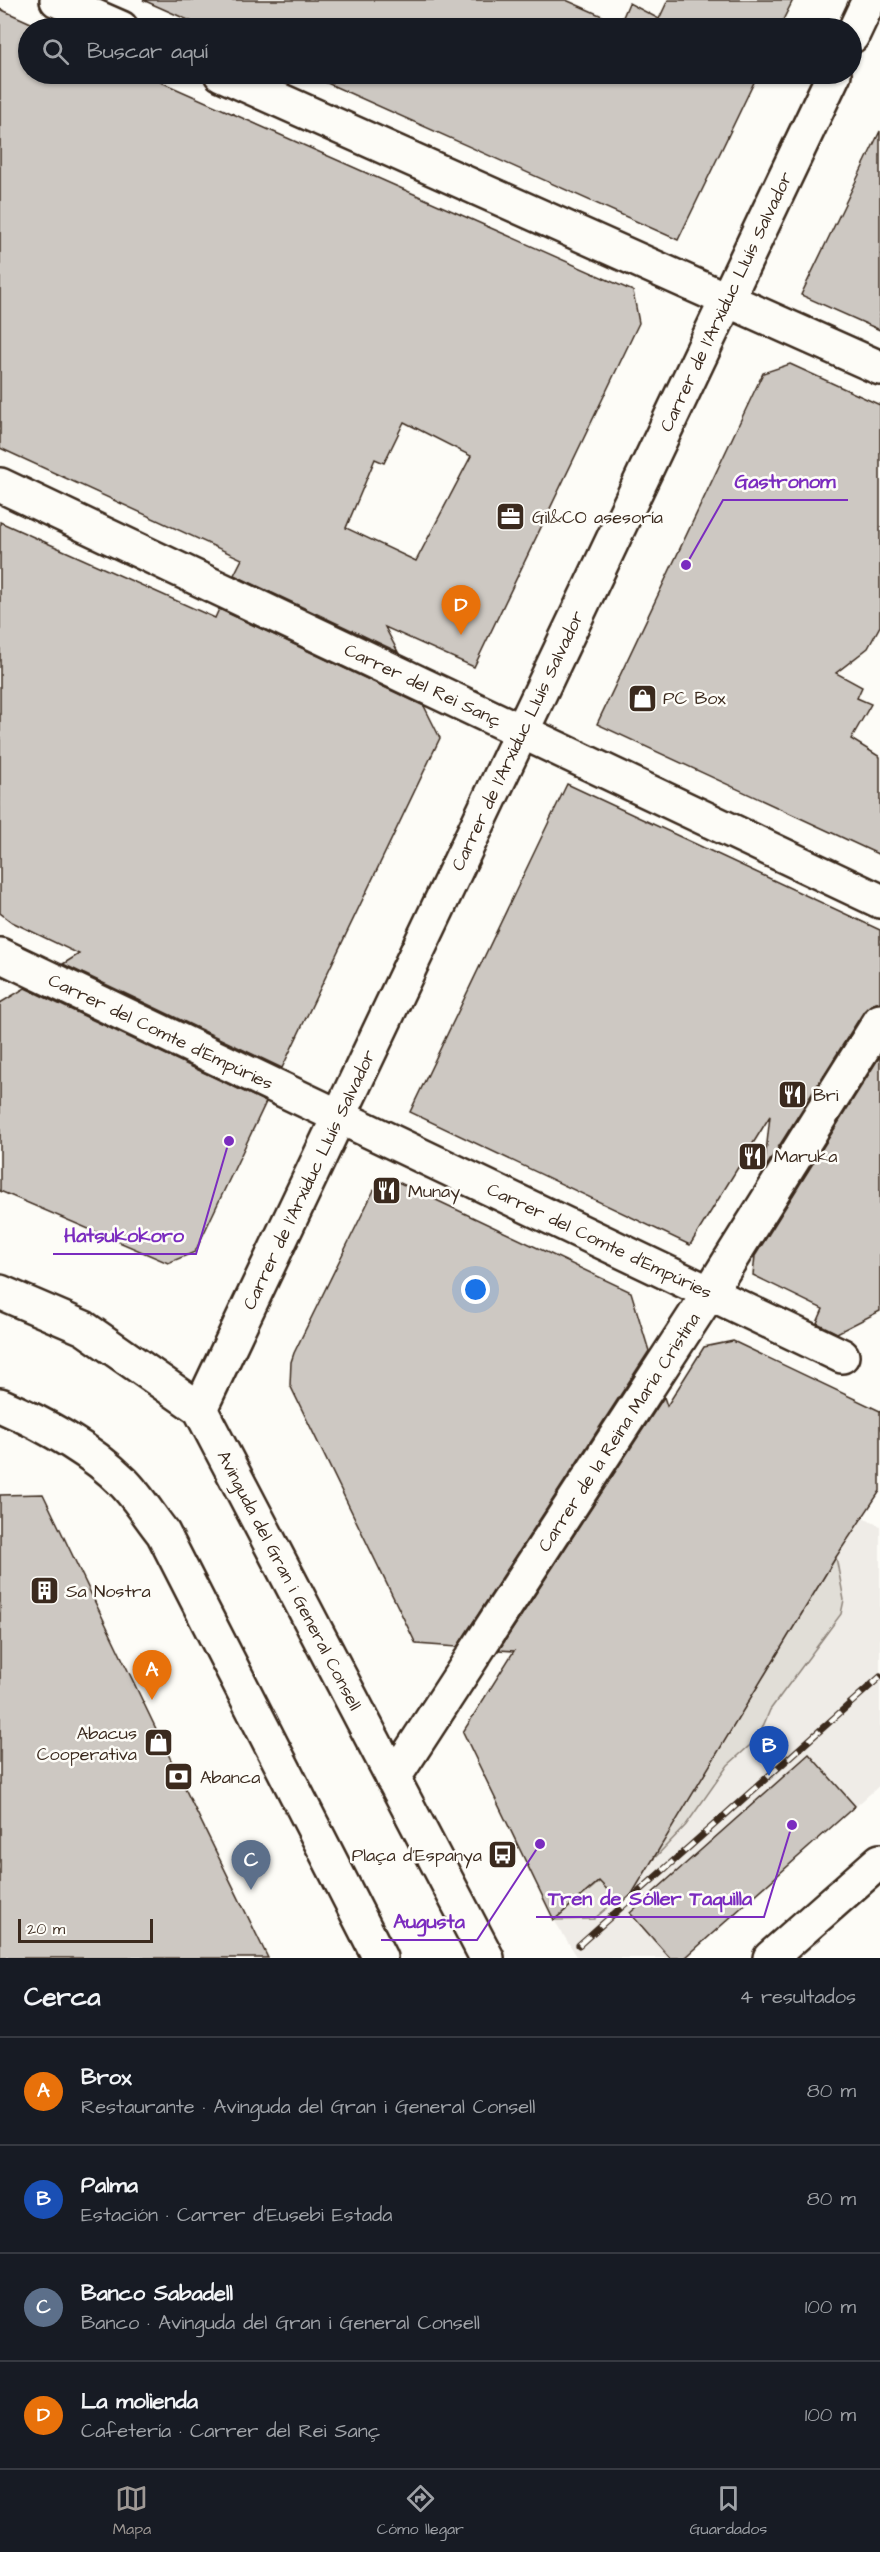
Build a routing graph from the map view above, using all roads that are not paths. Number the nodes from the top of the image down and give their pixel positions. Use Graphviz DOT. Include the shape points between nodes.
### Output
graph roads {
  1 [pos="57,0"];
  2 [pos="869,0"];
  3 [pos="121,18"];
  4 [pos="860,18"];
  5 [pos="243,84"];
  6 [pos="829,84"];
  7 [pos="727,300"];
  8 [pos="880,369"];
  9 [pos="0,485"];
  10 [pos="522,732"];
  11 [pos="880,901"];
  12 [pos="0,955"];
  13 [pos="880,1021"];
  14 [pos="339,1117"];
  15 [pos="0,1292"];
  16 [pos="710,1292"];
  17 [pos="842,1356"];
  18 [pos="0,1405"];
  19 [pos="200,1409"];
  20 [pos="393,1779"];
  21 [pos="880,1861"];
  22 [pos="380,1958"];
  23 [pos="487,1958"];
  24 [pos="770,1958"];
  1 -- 3 [label="street"];
  2 -- 4 [label="street"];
  5 -- 7 [label="street"];
  6 -- 7 [label="street, Carrer de l'Arxiduc Lluís Salvador"];
  7 -- 8 [label="street"];
  7 -- 10 [label="street, Carrer de l'Arxiduc Lluís Salvador"];
  9 -- 10 [label="street, Carrer del Rei Sanç"];
  10 -- 11 [label="street, Carrer del Rei Sanç"];
  10 -- 14 [label="street, Carrer de l'Arxiduc Lluís Salvador"];
  12 -- 14 [label="street, Carrer del Comte d'Empúries"];
  13 -- 16 [label="street, Carrer de la Reina Maria Cristina"];
  14 -- 16 [label="street, Carrer del Comte d'Empúries"];
  14 -- 19 [label="street, Carrer de l'Arxiduc Lluís Salvador"];
  15 -- 19 [label="street, Avinguda del Gran i General Consell" via="84,1328"];
  16 -- 17 [label="street, Carrer del Comte d'Empúries"];
  16 -- 20 [label="street, Carrer de la Reina Maria Cristina"];
  18 -- 22 [label="street" via="36,1421 83,1450 123,1482 163,1533"];
  19 -- 20 [label="street, Avinguda del Gran i General Consell"];
  20 -- 23 [label="street, Avinguda del Gran i General Consell"];
  21 -- 24 [label="street"];
}
